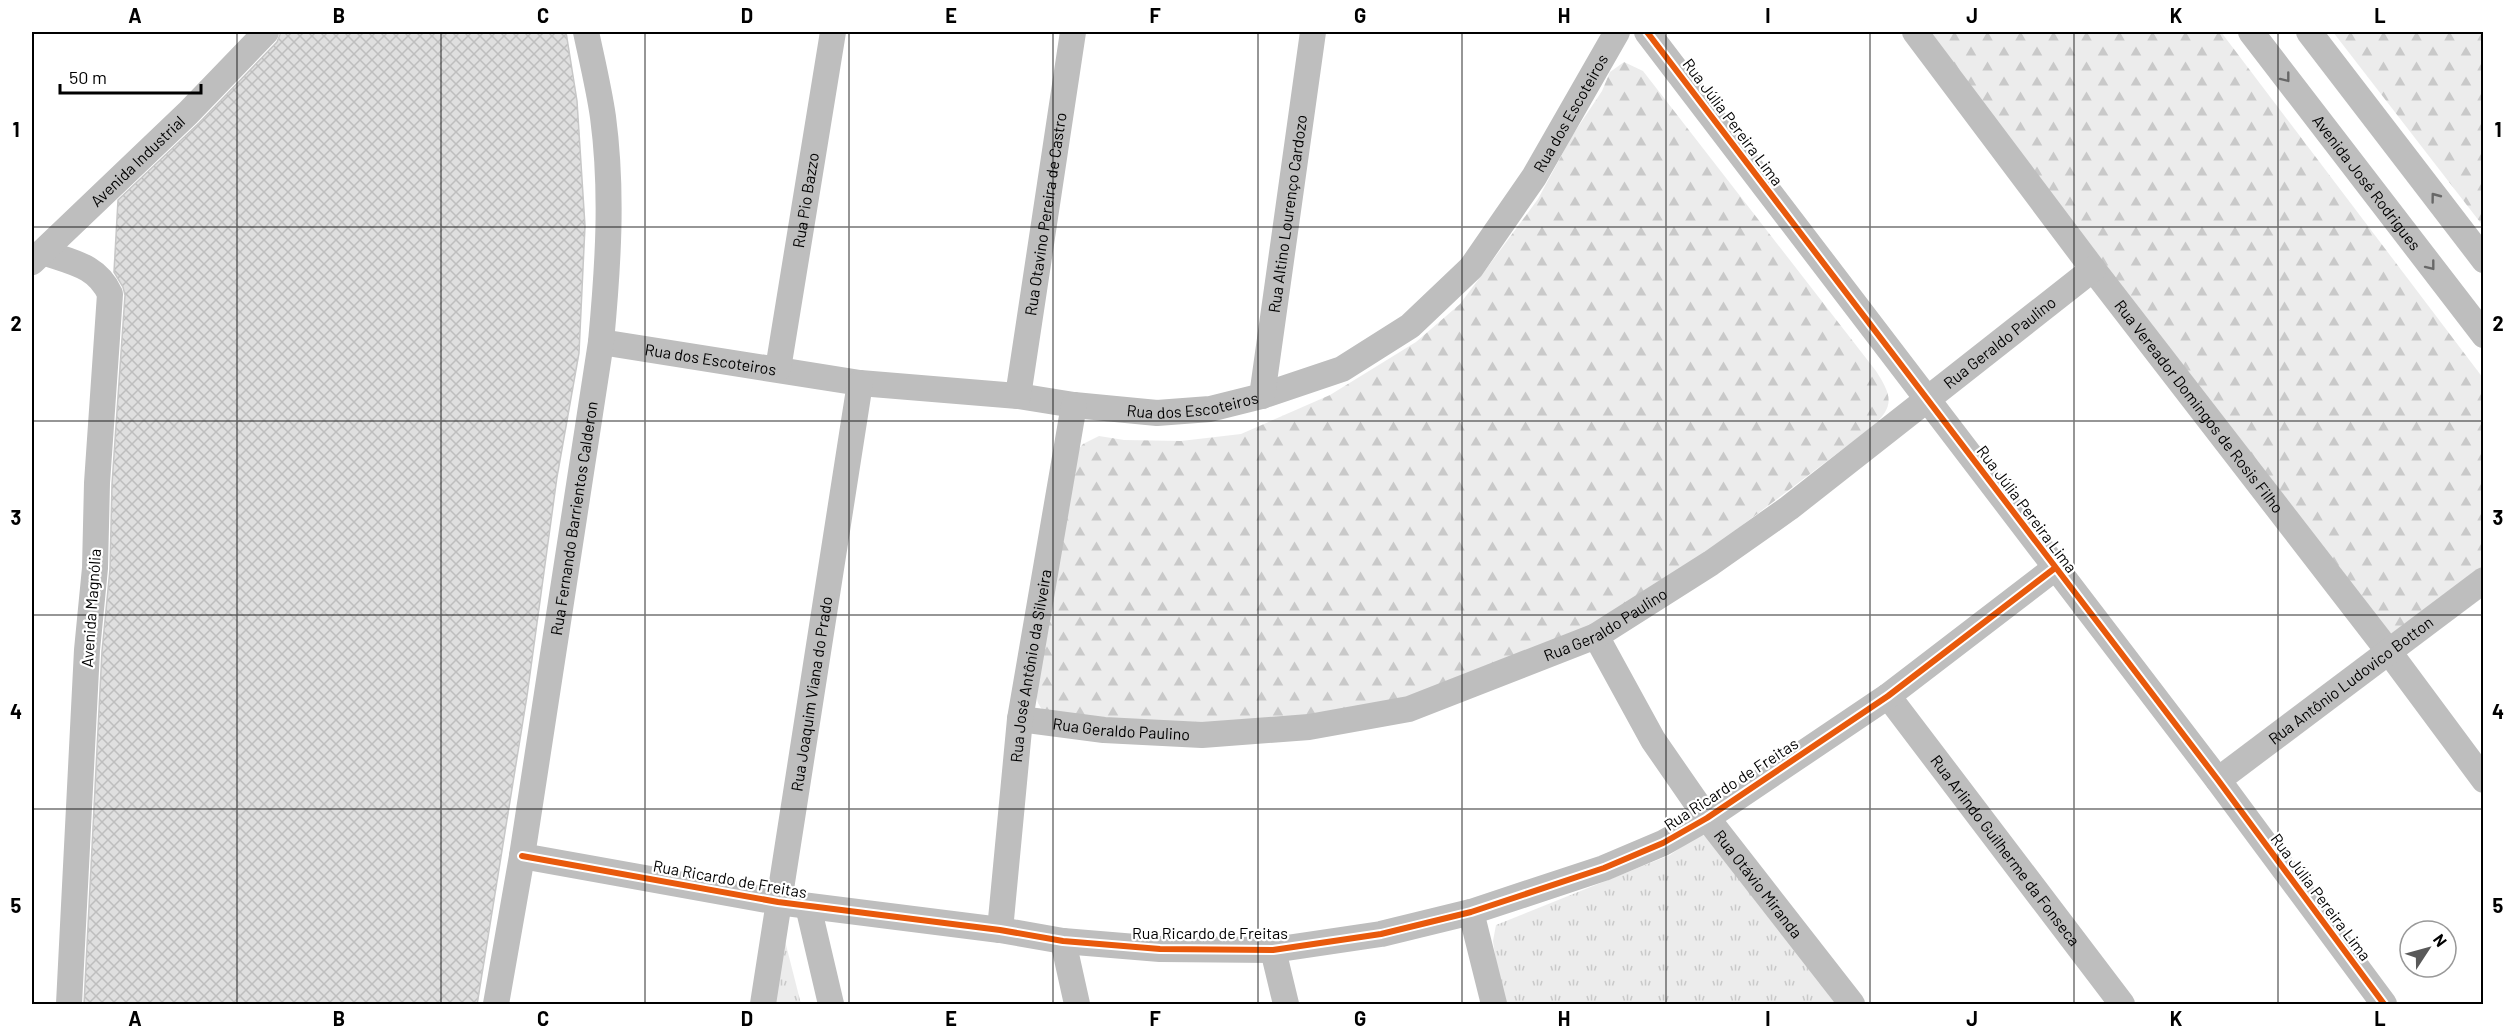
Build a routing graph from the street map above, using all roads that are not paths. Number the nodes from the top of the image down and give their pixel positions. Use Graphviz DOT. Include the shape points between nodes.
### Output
graph roads {
  1 [pos="266,32"];
  2 [pos="586,32"];
  3 [pos="832,32"];
  4 [pos="1073,32"];
  5 [pos="1313,32"];
  6 [pos="1617,32"];
  7 [pos="1647,32"];
  8 [pos="1915,32"];
  9 [pos="2251,32"];
  10 [pos="2309,32"];
  11 [pos="35,251"];
  12 [pos="2484,260"];
  13 [pos="2093,269"];
  14 [pos="2484,335"];
  15 [pos="601,342"];
  16 [pos="778,369"];
  17 [pos="860,383"];
  18 [pos="1018,396"];
  19 [pos="1262,396"];
  20 [pos="1926,399"];
  21 [pos="1074,405"];
  22 [pos="2055,568"];
  23 [pos="2484,580"];
  24 [pos="1596,636"];
  25 [pos="2389,652"];
  26 [pos="1888,696"];
  27 [pos="1020,719"];
  28 [pos="2217,780"];
  29 [pos="2484,780"];
  30 [pos="1707,818"];
  31 [pos="522,856"];
  32 [pos="778,902"];
  33 [pos="808,906"];
  34 [pos="1471,912"];
  35 [pos="1000,930"];
  36 [pos="1063,941"];
  37 [pos="1273,950"];
  38 [pos="69,1005"];
  39 [pos="496,1005"];
  40 [pos="763,1005"];
  41 [pos="831,1005"];
  42 [pos="1077,1005"];
  43 [pos="1286,1005"];
  44 [pos="1494,1005"];
  45 [pos="1852,1005"];
  46 [pos="2122,1005"];
  47 [pos="2384,1005"];
  1 -- 11 [label="street, Avenida Industrial" via="188,113"];
  2 -- 15 [label="street, Rua Fernando Barrientos Calderon" via="603,117 609,202"];
  3 -- 16 [label="street, Rua Pio Bazzo"];
  4 -- 18 [label="street, Rua Otavino Pereira de Castro"];
  5 -- 19 [label="street, Rua Altino Lourenço Cardozo"];
  6 -- 19 [label="street, Rua dos Escoteiros" via="1534,177 1472,268 1410,326 1342,369"];
  7 -- 20 [label="street, Rua Júlia Pereira Lima"];
  8 -- 13 [label="street, Rua Vereador Domingos de Rosis Filho"];
  9 -- 14 [label="street, Avenida José Rodrigues, one-way"];
  12 -- 10 [label="street, one-way"];
  11 -- 38 [label="street, Avenida Magnólia" via="90,269 104,280 110,294"];
  13 -- 20 [label="street, Rua Geraldo Paulino"];
  13 -- 25 [label="street, Rua Vereador Domingos de Rosis Filho"];
  15 -- 16 [label="street, Rua dos Escoteiros"];
  15 -- 31 [label="street, Rua Fernando Barrientos Calderon"];
  16 -- 17 [label="street, Rua dos Escoteiros"];
  17 -- 18 [label="street, Rua dos Escoteiros"];
  17 -- 32 [label="street, Rua Joaquim Viana do Prado"];
  18 -- 21 [label="street, Rua dos Escoteiros"];
  19 -- 21 [label="street, Rua dos Escoteiros" via="1210,409 1157,413"];
  20 -- 22 [label="street, Rua Júlia Pereira Lima"];
  20 -- 24 [label="street, Rua Geraldo Paulino" via="1790,508"];
  21 -- 27 [label="street, Rua José Antônio da Silveira"];
  22 -- 26 [label="street, Rua Ricardo de Freitas"];
  22 -- 28 [label="street, Rua Júlia Pereira Lima"];
  23 -- 25 [label="street, Rua Antônio Ludovico Botton"];
  24 -- 27 [label="street, Rua Geraldo Paulino" via="1409,708 1309,728 1202,735 1104,730"];
  24 -- 30 [label="street, Rua Otávio Miranda" via="1653,740"];
  25 -- 28 [label="street, Rua Antônio Ludovico Botton"];
  25 -- 29 [label="street, Rua Vereador Domingos de Rosis Filho"];
  26 -- 30 [label="street, Rua Ricardo de Freitas"];
  26 -- 46 [label="street, Rua Arlindo Guilherme da Fonseca"];
  27 -- 35 [label="street, Rua José Antônio da Silveira"];
  28 -- 47 [label="street, Rua Júlia Pereira Lima"];
  30 -- 34 [label="street, Rua Ricardo de Freitas" via="1663,843 1604,868"];
  30 -- 45 [label="street, Rua Otávio Miranda"];
  31 -- 32 [label="street, Rua Ricardo de Freitas"];
  31 -- 39 [label="street, Rua Fernando Barrientos Calderon"];
  32 -- 33 [label="street, Rua Ricardo de Freitas"];
  32 -- 40 [label="street, Rua Joaquim Viana do Prado"];
  33 -- 35 [label="street, Rua Ricardo de Freitas"];
  33 -- 41 [label="street"];
  34 -- 37 [label="street, Rua Ricardo de Freitas" via="1381,934"];
  34 -- 44 [label="street"];
  35 -- 36 [label="street, Rua Ricardo de Freitas"];
  36 -- 37 [label="street, Rua Ricardo de Freitas" via="1160,949"];
  36 -- 42 [label="street"];
  37 -- 43 [label="street"];
}
